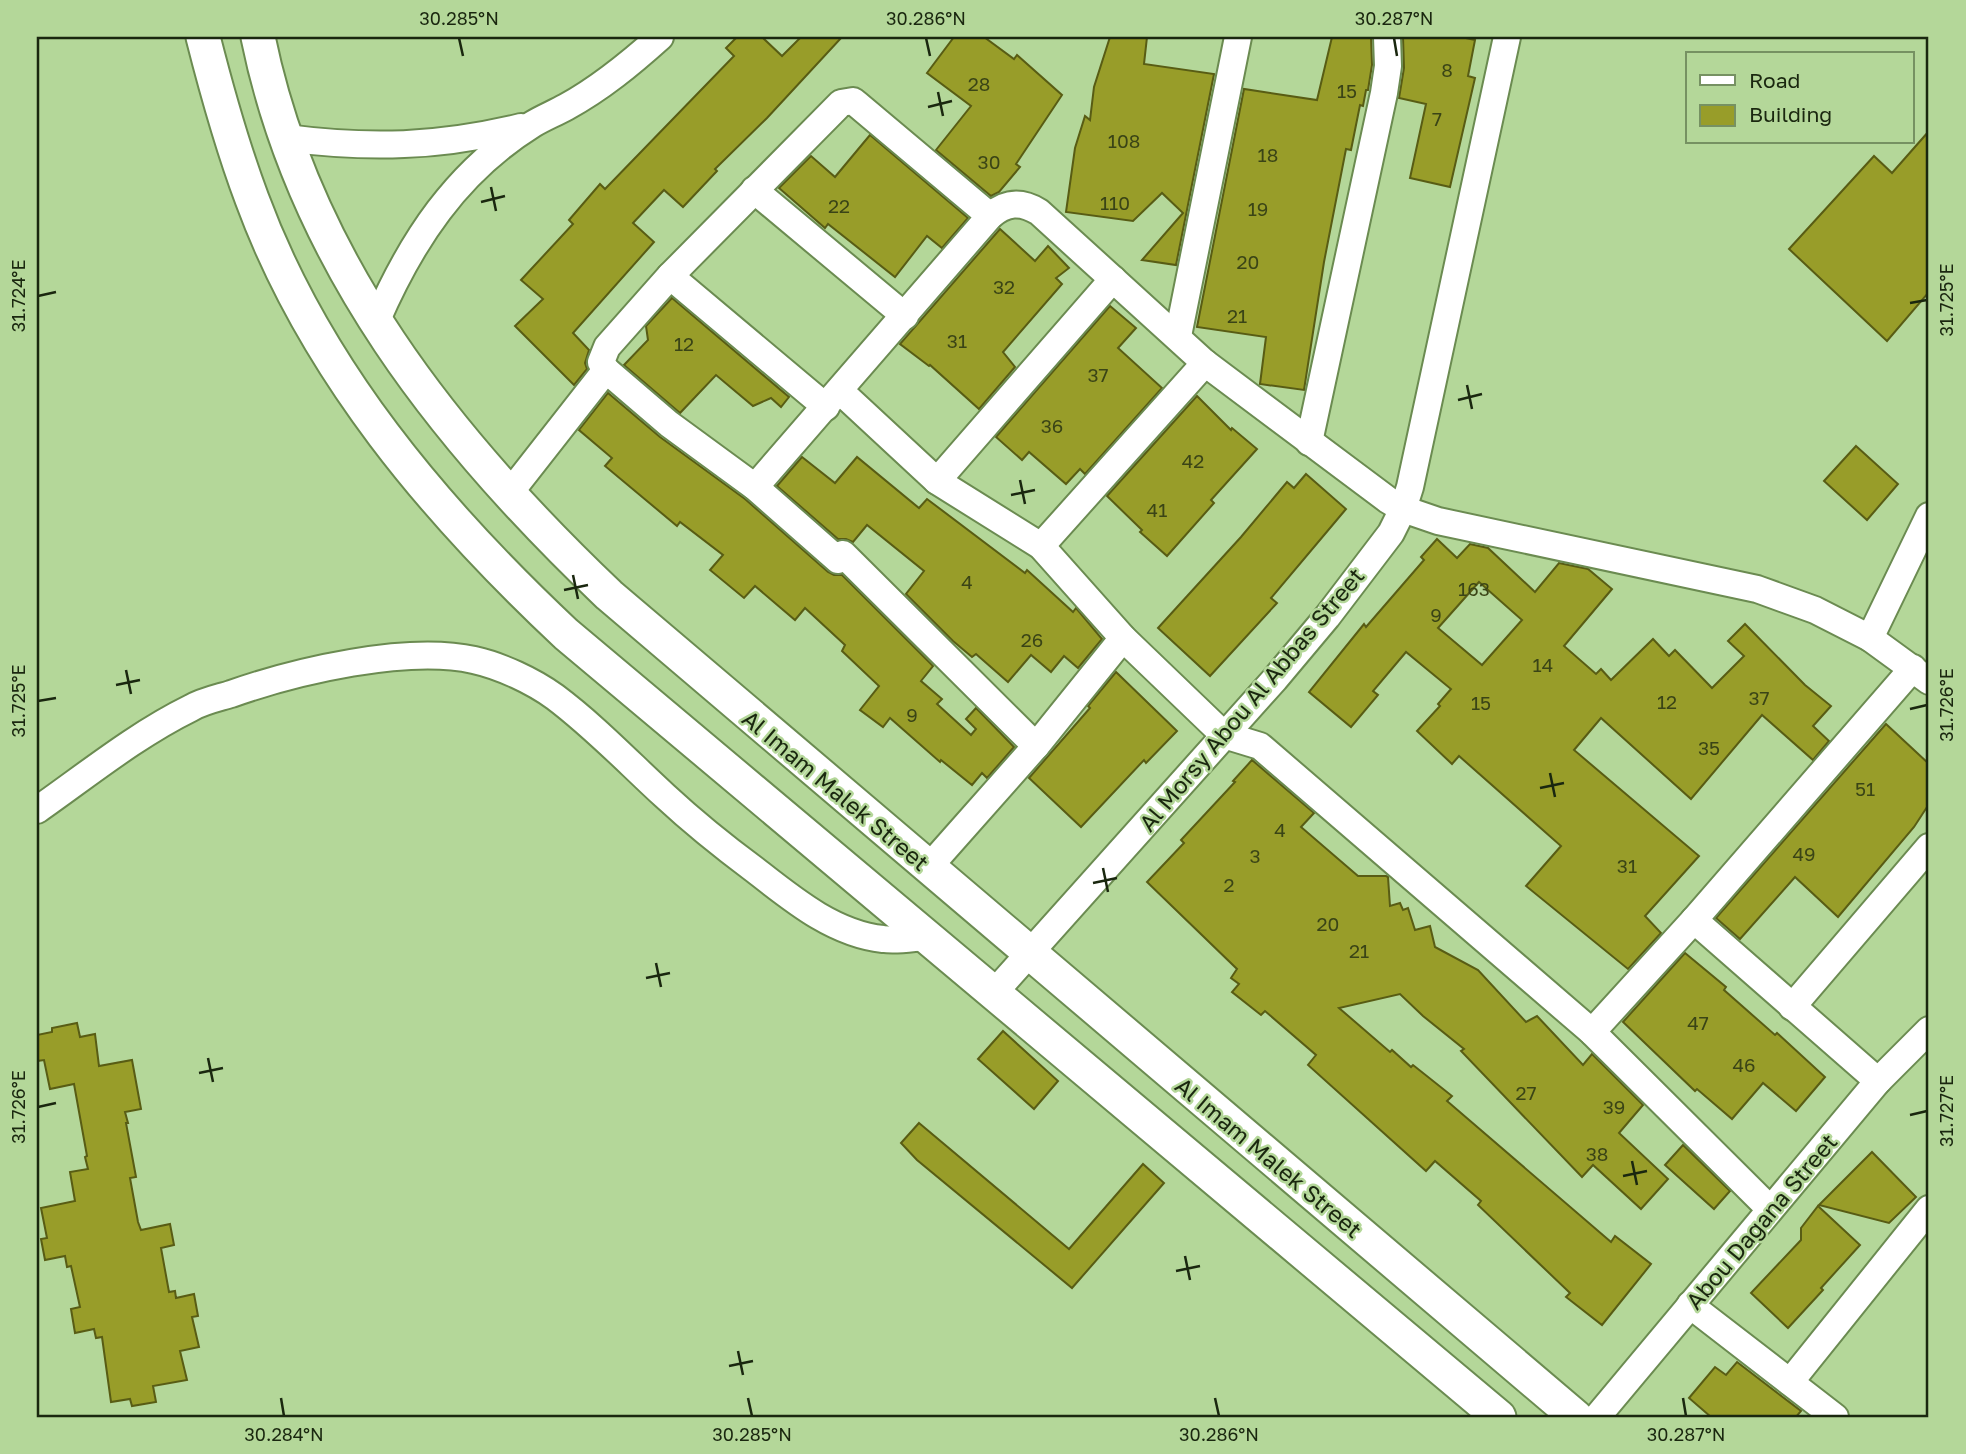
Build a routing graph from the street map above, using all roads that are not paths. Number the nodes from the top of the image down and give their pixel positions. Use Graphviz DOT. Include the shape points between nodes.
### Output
graph roads {
  1 [pos="203,37"];
  2 [pos="258,37"];
  3 [pos="660,37"];
  4 [pos="1238,37"];
  5 [pos="1387,37"];
  6 [pos="1507,37"];
  7 [pos="533,124"];
  8 [pos="286,138"];
  9 [pos="754,190"];
  10 [pos="990,216"];
  11 [pos="670,276"];
  12 [pos="1113,279"];
  13 [pos="905,316"];
  14 [pos="376,322"];
  15 [pos="1178,336"];
  16 [pos="1205,363"];
  17 [pos="606,370"];
  18 [pos="833,399"];
  19 [pos="1309,442"];
  20 [pos="937,481"];
  21 [pos="755,487"];
  22 [pos="508,495"];
  23 [pos="1404,509"];
  24 [pos="1929,516"];
  25 [pos="1041,546"];
  26 [pos="1123,638"];
  27 [pos="1870,638"];
  28 [pos="1921,675"];
  29 [pos="1224,735"];
  30 [pos="1036,746"];
  31 [pos="37,810"];
  32 [pos="1929,847"];
  33 [pos="928,868"];
  34 [pos="1694,920"];
  35 [pos="925,937"];
  36 [pos="1030,954"];
  37 [pos="993,994"];
  38 [pos="1793,1007"];
  39 [pos="1929,1030"];
  40 [pos="1592,1032"];
  41 [pos="1878,1081"];
  42 [pos="1770,1209"];
  43 [pos="1929,1209"];
  44 [pos="1690,1305"];
  45 [pos="1790,1382"];
  46 [pos="1499,1417"];
  47 [pos="1576,1417"];
  48 [pos="1597,1417"];
  49 [pos="1835,1417"];
  1 -- 35 [label="street" via="253,201 290,286 335,366 388,442 472,542 566,634"];
  2 -- 8 [label="street, Al Imam Malek Street"];
  3 -- 7 [label="street" via="600,86"];
  4 -- 15 [label="street"];
  5 -- 19 [label="street" via="1384,93"];
  6 -- 23 [label="street, Al Morsy Abou Al Abbas Street"];
  7 -- 8 [label="street" via="435,144 360,146"];
  7 -- 14 [label="street" via="492,155 447,200 397,274"];
  8 -- 14 [label="street, Al Imam Malek Street" via="327,238"];
  9 -- 10 [label="street" via="847,101 858,105"];
  9 -- 11 [label="street"];
  9 -- 13 [label="street"];
  10 -- 12 [label="street" via="1005,206 1029,206"];
  10 -- 13 [label="street"];
  11 -- 17 [label="street" via="607,347 601,362"];
  11 -- 18 [label="street"];
  12 -- 15 [label="street"];
  12 -- 20 [label="street"];
  13 -- 18 [label="street"];
  14 -- 22 [label="street, Al Imam Malek Street" via="429,399"];
  15 -- 16 [label="street"];
  16 -- 19 [label="street"];
  16 -- 25 [label="street"];
  17 -- 21 [label="street" via="669,424"];
  17 -- 22 [label="street"];
  18 -- 20 [label="street"];
  18 -- 21 [label="street"];
  19 -- 23 [label="street"];
  20 -- 25 [label="street"];
  21 -- 30 [label="street" via="838,561 844,555"];
  22 -- 33 [label="street, Al Imam Malek Street" via="609,596"];
  23 -- 27 [label="street" via="1438,522 1758,589 1815,610"];
  23 -- 29 [label="street, Al Morsy Abou Al Abbas Street" via="1391,533 1326,617"];
  24 -- 27 [label="street"];
  25 -- 26 [label="street"];
  26 -- 29 [label="street"];
  26 -- 30 [label="street"];
  27 -- 28 [label="street"];
  28 -- 34 [label="street"];
  29 -- 36 [label="street, Al Morsy Abou Al Abbas Street"];
  29 -- 40 [label="street" via="1260,746"];
  30 -- 33 [label="street"];
  31 -- 35 [label="street" via="192,707 341,665 435,655 475,660 554,696 667,798 797,903 853,934 885,940"];
  32 -- 38 [label="street"];
  33 -- 36 [label="street, Al Imam Malek Street"];
  34 -- 38 [label="street"];
  34 -- 40 [label="street"];
  35 -- 37 [label="street"];
  36 -- 37 [label="street, Al Morsy Abou Al Abbas Street"];
  36 -- 47 [label="street, Al Imam Malek Street"];
  37 -- 46 [label="street"];
  38 -- 41 [label="street"];
  39 -- 41 [label="street, Abou Dagana Street"];
  40 -- 42 [label="street"];
  41 -- 42 [label="street, Abou Dagana Street"];
  42 -- 44 [label="street, Abou Dagana Street"];
  43 -- 45 [label="street"];
  44 -- 45 [label="street"];
  44 -- 48 [label="street, Abou Dagana Street"];
  45 -- 49 [label="street"];
}
